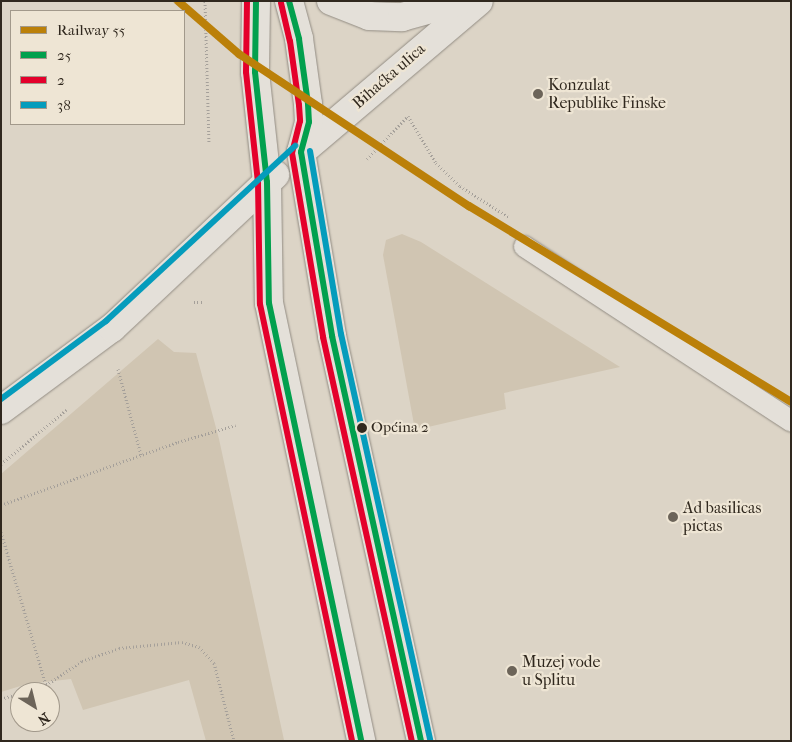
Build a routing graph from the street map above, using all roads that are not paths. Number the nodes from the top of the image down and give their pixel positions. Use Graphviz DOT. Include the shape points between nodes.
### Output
graph roads {
  1 [pos="256,1"];
  2 [pos="289,1"];
  3 [pos="331,1"];
  4 [pos="460,1"];
  5 [pos="478,1"];
  6 [pos="301,152"];
  7 [pos="267,182"];
  8 [pos="524,246"];
  9 [pos="1,410"];
  10 [pos="791,420"];
  11 [pos="361,741"];
  12 [pos="421,741"];
  1 -- 7 [label="street" via="255,72"];
  2 -- 6 [label="street" via="299,39 308,104 309,122"];
  3 -- 4 [label="street" via="369,16 402,17"];
  5 -- 6 [label="street, Bihaćka ulica"];
  6 -- 7 [label="street, Bihaćka ulica"];
  6 -- 12 [label="street" via="332,336"];
  7 -- 9 [label="street, Bihaćka ulica" via="112,328"];
  7 -- 11 [label="street" via="266,262 277,349"];
  8 -- 10 [label="lane"];
}
